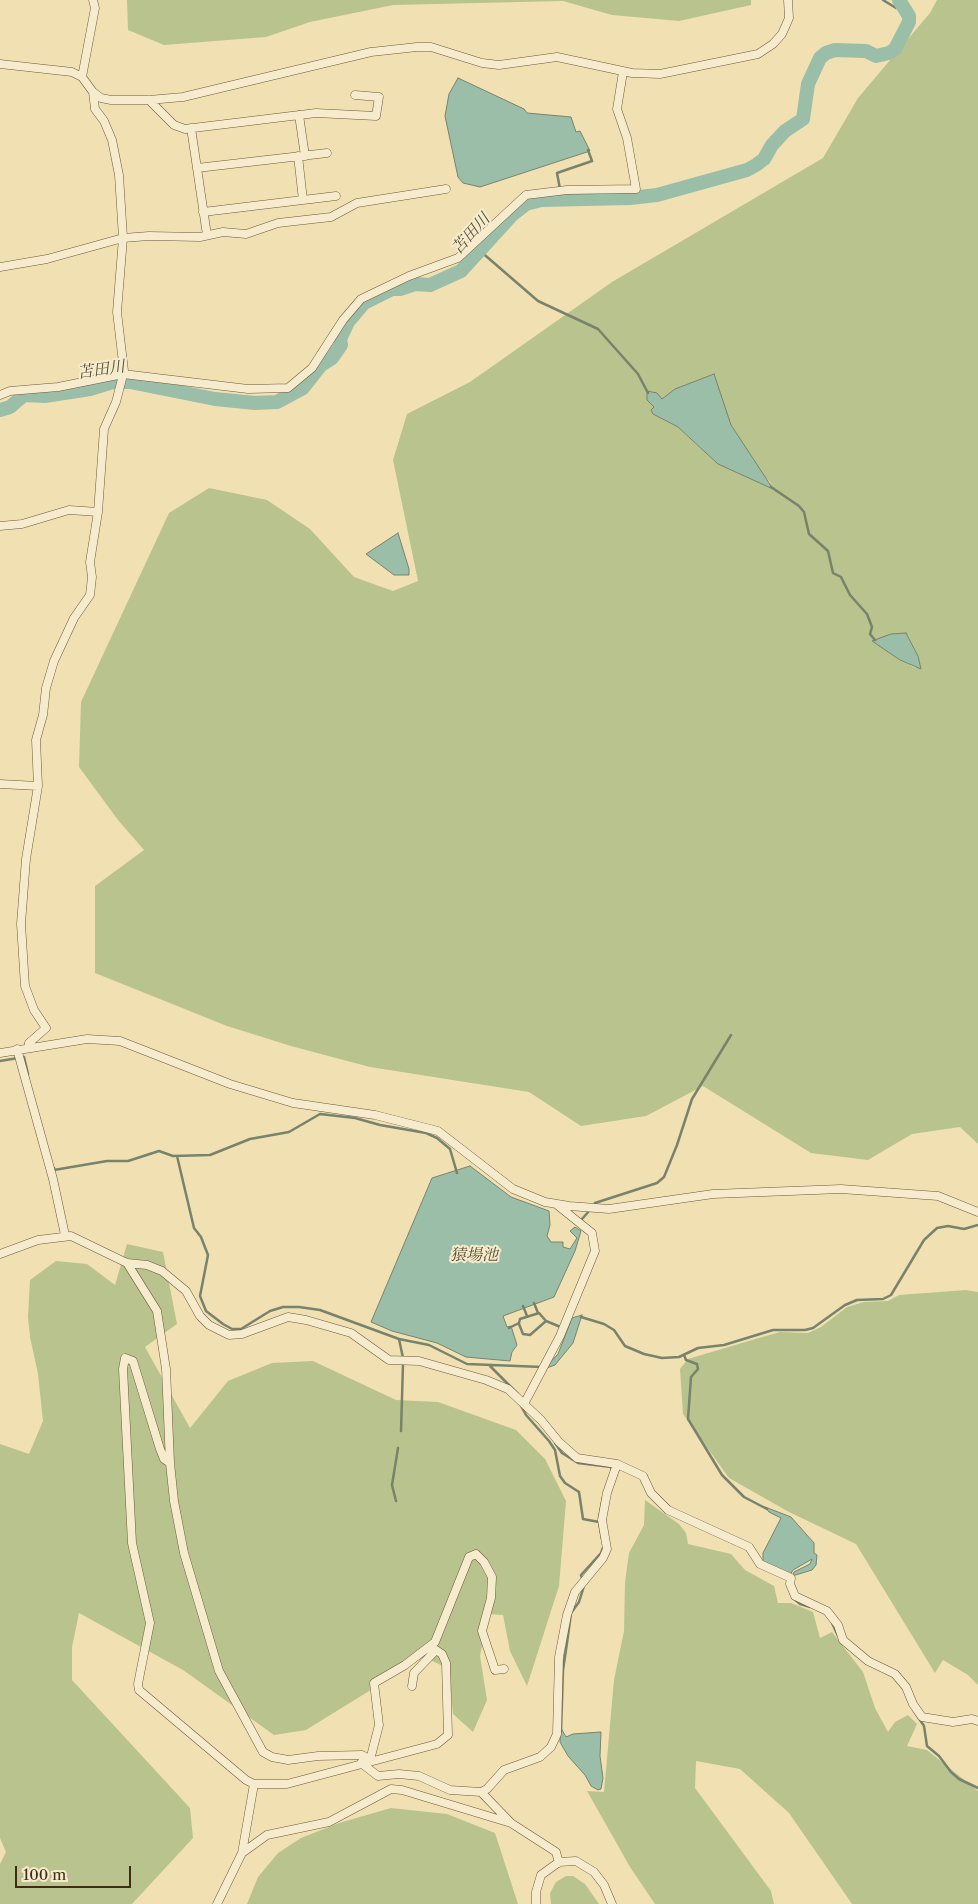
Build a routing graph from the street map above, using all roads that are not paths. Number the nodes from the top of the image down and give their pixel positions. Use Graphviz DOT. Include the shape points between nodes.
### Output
graph roads {
  1 [pos="93,0"];
  2 [pos="788,0"];
  3 [pos="0,64"];
  4 [pos="623,72"];
  5 [pos="82,76"];
  6 [pos="94,92"];
  7 [pos="355,96"];
  8 [pos="149,100"];
  9 [pos="299,115"];
  10 [pos="191,128"];
  11 [pos="327,153"];
  12 [pos="301,156"];
  13 [pos="197,168"];
  14 [pos="446,189"];
  15 [pos="336,196"];
  16 [pos="303,200"];
  17 [pos="203,212"];
  18 [pos="207,235"];
  19 [pos="123,238"];
  20 [pos="0,267"];
  21 [pos="123,376"];
  22 [pos="0,395"];
  23 [pos="98,512"];
  24 [pos="0,526"];
  25 [pos="0,784"];
  26 [pos="38,786"];
  27 [pos="28,1048"];
  28 [pos="0,1053"];
  29 [pos="18,1055"];
  30 [pos="556,1204"];
  31 [pos="978,1212"];
  32 [pos="65,1235"];
  33 [pos="0,1254"];
  34 [pos="126,1263"];
  35 [pos="521,1401"];
  36 [pos="170,1463"];
  37 [pos="617,1464"];
  38 [pos="504,1670"];
  39 [pos="412,1686"];
  40 [pos="978,1721"];
  41 [pos="370,1760"];
  42 [pos="361,1763"];
  43 [pos="254,1784"];
  44 [pos="481,1792"];
  45 [pos="511,1823"];
  46 [pos="242,1853"];
  47 [pos="559,1863"];
  48 [pos="217,1904"];
  49 [pos="536,1904"];
  50 [pos="612,1904"];
  1 -- 5 [label="street" via="95,8"];
  2 -- 4 [label="street" via="789,18 782,34 758,54 660,74"];
  3 -- 5 [label="street" via="72,72"];
  4 -- 8 [label="street" via="557,57 499,65 482,63 453,52 417,47 372,52 183,97"];
  4 -- 21 [label="street" via="617,109 627,138 636,189 567,190 526,195 458,258 409,276 362,299 348,314 312,368 288,388 240,388"];
  5 -- 6 [label="street"];
  6 -- 8 [label="street" via="111,100"];
  6 -- 19 [label="street" via="95,109 104,121 114,149"];
  7 -- 9 [label="street" via="379,97 376,116"];
  8 -- 10 [label="street" via="174,124"];
  9 -- 10 [label="street"];
  9 -- 12 [label="street"];
  10 -- 13 [label="street"];
  11 -- 12 [label="street"];
  12 -- 13 [label="street"];
  12 -- 16 [label="street"];
  13 -- 17 [label="street"];
  14 -- 18 [label="street" via="357,203 331,217 278,223 257,232"];
  15 -- 16 [label="street"];
  16 -- 17 [label="street"];
  17 -- 18 [label="street"];
  18 -- 19 [label="street"];
  19 -- 20 [label="street" via="47,259"];
  19 -- 21 [label="street" via="117,300"];
  21 -- 22 [label="street"];
  21 -- 23 [label="street" via="104,430"];
  23 -- 24 [label="street" via="69,510 22,524"];
  23 -- 26 [label="street" via="90,562 90,595 70,626 46,688 36,740"];
  25 -- 26 [label="street"];
  26 -- 27 [label="street" via="26,859 21,924 25,986 34,1010 46,1028 28,1043"];
  27 -- 29 [label="street"];
  27 -- 30 [label="street" via="94,1039 120,1041 230,1084 293,1103 358,1112 428,1128 445,1135 507,1185"];
  28 -- 29 [label="street"];
  29 -- 32 [label="street" via="53,1179"];
  30 -- 31 [label="street" via="609,1208 713,1194 841,1188 938,1196"];
  30 -- 35 [label="street" via="592,1233 596,1246 563,1328"];
  32 -- 33 [label="street" via="38,1240"];
  32 -- 34 [label="street"];
  34 -- 35 [label="street" via="147,1265 162,1271 186,1290 200,1316 209,1325 229,1335 242,1334 288,1317 306,1320 351,1333 389,1360 419,1361 486,1380 508,1389"];
  34 -- 36 [label="street" via="157,1311 166,1369"];
  35 -- 37 [label="street" via="577,1458"];
  36 -- 41 [label="street" via="184,1553 216,1662 255,1741 272,1758 288,1760 362,1755"];
  36 -- 43 [label="street" via="164,1459 160,1449 133,1360 125,1358 132,1543 150,1622 139,1690"];
  37 -- 40 [label="street" via="643,1476 651,1493 668,1510 749,1547 760,1564 790,1578 795,1596 827,1611 844,1640 868,1661 895,1674 922,1717 953,1722"];
  37 -- 44 [label="street" via="605,1499 602,1520 607,1549 575,1592 567,1615 559,1657 557,1734 551,1747 540,1757 504,1770"];
  38 -- 41 [label="street" via="495,1670 482,1631 491,1598 492,1577 476,1554 469,1556 436,1642 374,1683 379,1725"];
  39 -- 41 [label="street" via="414,1673 436,1650 442,1654 446,1663 448,1735 437,1744"];
  41 -- 42 [label="street"];
  42 -- 43 [label="street" via="287,1784"];
  42 -- 44 [label="street" via="378,1776 419,1776 450,1790"];
  43 -- 46 [label="street"];
  44 -- 45 [label="street"];
  45 -- 46 [label="street" via="391,1789 329,1822 267,1835"];
  45 -- 47 [label="street" via="556,1852"];
  46 -- 48 [label="street"];
  47 -- 49 [label="street" via="541,1875"];
  47 -- 50 [label="street" via="576,1861 594,1872"];
}
